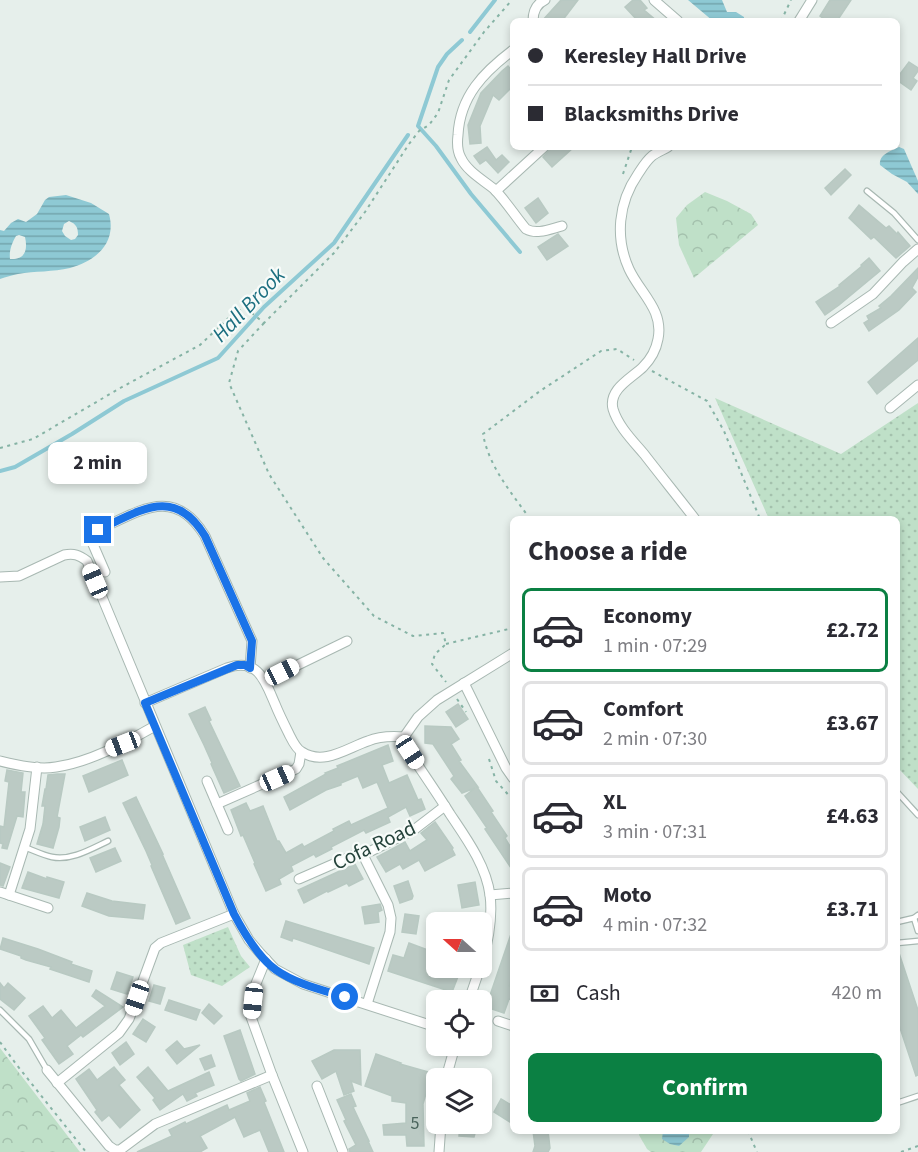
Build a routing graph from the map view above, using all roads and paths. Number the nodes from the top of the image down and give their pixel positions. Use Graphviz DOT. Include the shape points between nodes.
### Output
graph roads {
  1 [pos="512,0"];
  2 [pos="544,0"];
  3 [pos="654,0"];
  4 [pos="791,0"];
  5 [pos="800,0"];
  6 [pos="810,3"];
  7 [pos="533,18"];
  8 [pos="675,18"];
  9 [pos="782,18"];
  10 [pos="801,18"];
  11 [pos="510,52"];
  12 [pos="541,150"];
  13 [pos="631,150"];
  14 [pos="648,150"];
  15 [pos="663,150"];
  16 [pos="653,156"];
  17 [pos="622,174"];
  18 [pos="496,191"];
  19 [pos="867,191"];
  20 [pos="562,226"];
  21 [pos="918,240"];
  22 [pos="918,249"];
  23 [pos="264,323"];
  24 [pos="831,323"];
  25 [pos="918,385"];
  26 [pos="890,408"];
  27 [pos="0,447"];
  28 [pos="693,516"];
  29 [pos="105,572"];
  30 [pos="0,577"];
  31 [pos="510,629"];
  32 [pos="346,641"];
  33 [pos="446,644"];
  34 [pos="510,656"];
  35 [pos="250,668"];
  36 [pos="265,681"];
  37 [pos="464,683"];
  38 [pos="453,690"];
  39 [pos="145,703"];
  40 [pos="470,719"];
  41 [pos="155,726"];
  42 [pos="405,736"];
  43 [pos="301,752"];
  44 [pos="489,759"];
  45 [pos="0,761"];
  46 [pos="38,767"];
  47 [pos="510,773"];
  48 [pos="207,781"];
  49 [pos="900,795"];
  50 [pos="510,797"];
  51 [pos="217,804"];
  52 [pos="445,806"];
  53 [pos="918,816"];
  54 [pos="228,830"];
  55 [pos="108,841"];
  56 [pos="24,847"];
  57 [pos="362,853"];
  58 [pos="299,879"];
  59 [pos="5,893"];
  60 [pos="510,893"];
  61 [pos="490,895"];
  62 [pos="48,908"];
  63 [pos="491,912"];
  64 [pos="234,914"];
  65 [pos="916,916"];
  66 [pos="900,921"];
  67 [pos="918,931"];
  68 [pos="918,941"];
  69 [pos="900,943"];
  70 [pos="266,959"];
  71 [pos="366,1004"];
  72 [pos="0,1010"];
  73 [pos="498,1021"];
  74 [pos="426,1024"];
  75 [pos="510,1025"];
  76 [pos="0,1042"];
  77 [pos="47,1070"];
  78 [pos="272,1075"];
  79 [pos="57,1083"];
  80 [pos="317,1086"];
  81 [pos="918,1096"];
  82 [pos="900,1102"];
  83 [pos="440,1134"];
  84 [pos="749,1134"];
  85 [pos="918,1146"];
  86 [pos="86,1152"];
  87 [pos="303,1152"];
  88 [pos="343,1152"];
  89 [pos="439,1152"];
  90 [pos="757,1152"];
  91 [pos="902,1152"];
  1 -- 23 [label="path" via="449,80 438,113 409,144 334,254"];
  2 -- 7 [label="street" via="534,10"];
  3 -- 8 [label="street"];
  4 -- 9 [label="path"];
  5 -- 6 [label="street"];
  6 -- 10 [label="street"];
  11 -- 18 [label="street" via="474,86 458,128 462,160"];
  12 -- 18 [label="street"];
  13 -- 17 [label="path"];
  14 -- 16 [label="street"];
  15 -- 16 [label="street"];
  16 -- 28 [label="street" via="629,189 620,232 629,270 657,314 659,337 652,357 616,392 612,407 623,428"];
  18 -- 20 [label="street" via="526,229 538,232"];
  19 -- 21 [label="lane"];
  22 -- 24 [label="street" via="873,294"];
  23 -- 27 [label="path" via="247,309 236,310 200,345 33,439"];
  23 -- 33 [label="path" via="238,351 230,383 269,474 323,558 374,616 413,636 443,633"];
  25 -- 26 [label="street"];
  29 -- 35 [label="street" via="92,542 98,530 159,505 184,513 197,522 205,536 252,641"];
  30 -- 39 [label="street" via="19,576 64,555 80,555 87,561"];
  31 -- 33 [label="path"];
  32 -- 36 [label="street"];
  33 -- 38 [label="path" via="435,654 432,664"];
  34 -- 37 [label="street"];
  35 -- 36 [label="street"];
  35 -- 39 [label="street" via="237,665"];
  36 -- 43 [label="street" via="292,741"];
  37 -- 38 [label="street"];
  37 -- 47 [label="street"];
  38 -- 40 [label="path"];
  38 -- 42 [label="street" via="418,717"];
  39 -- 41 [label="street"];
  41 -- 46 [label="street" via="123,744 83,759"];
  41 -- 64 [label="street"];
  42 -- 43 [label="street" via="369,740 325,758"];
  42 -- 52 [label="street" via="410,752"];
  43 -- 51 [label="street" via="296,769"];
  44 -- 50 [label="path" via="495,781"];
  45 -- 46 [label="street"];
  46 -- 56 [label="street"];
  48 -- 51 [label="street"];
  49 -- 53 [label="lane"];
  51 -- 54 [label="street"];
  52 -- 57 [label="street, Cofa Road" via="415,829"];
  52 -- 61 [label="street" via="471,846"];
  55 -- 56 [label="lane" via="62,858"];
  56 -- 59 [label="street"];
  57 -- 58 [label="street, Cofa Road"];
  57 -- 71 [label="street" via="392,918"];
  59 -- 62 [label="street"];
  60 -- 61 [label="street"];
  61 -- 63 [label="street"];
  64 -- 70 [label="street"];
  64 -- 79 [label="street" via="155,948 129,1019 119,1033"];
  65 -- 66 [label="lane"];
  65 -- 67 [label="lane"];
  68 -- 69 [label="lane"];
  70 -- 71 [label="street" via="275,969 303,984"];
  70 -- 78 [label="street" via="255,986 251,1017"];
  71 -- 74 [label="street"];
  72 -- 77 [label="lane" via="29,1039"];
  73 -- 75 [label="street"];
  76 -- 86 [label="path"];
  77 -- 79 [label="street"];
  78 -- 79 [label="street" via="156,1124 120,1150 109,1146"];
  78 -- 87 [label="street"];
  80 -- 88 [label="street"];
  81 -- 82 [label="lane"];
  83 -- 89 [label="street"];
  84 -- 90 [label="path"];
  85 -- 91 [label="path"];
}
